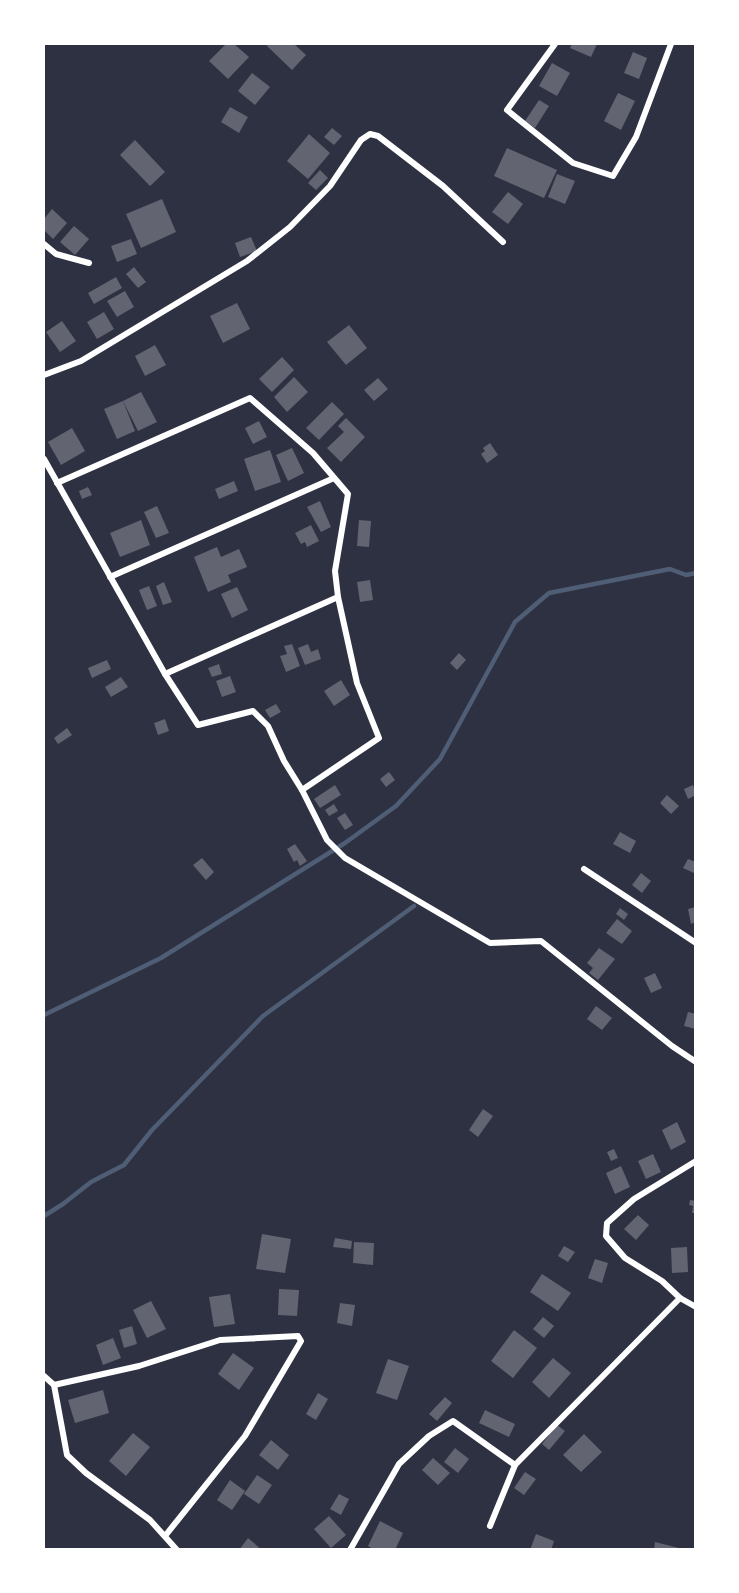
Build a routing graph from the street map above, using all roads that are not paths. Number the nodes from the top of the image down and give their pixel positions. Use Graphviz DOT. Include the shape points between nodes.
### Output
graph roads {
  1 [pos="555,44"];
  2 [pos="671,44"];
  3 [pos="503,242"];
  4 [pos="44,244"];
  5 [pos="89,263"];
  6 [pos="44,375"];
  7 [pos="44,459"];
  8 [pos="334,478"];
  9 [pos="57,483"];
  10 [pos="110,577"];
  11 [pos="338,597"];
  12 [pos="165,674"];
  13 [pos="302,790"];
  14 [pos="584,869"];
  15 [pos="696,943"];
  16 [pos="696,1062"];
  17 [pos="696,1161"];
  18 [pos="680,1298"];
  19 [pos="696,1307"];
  20 [pos="44,1376"];
  21 [pos="54,1385"];
  22 [pos="515,1465"];
  23 [pos="489,1526"];
  24 [pos="165,1536"];
  25 [pos="177,1550"];
  26 [pos="350,1550"];
  1 -- 2 [label="street" via="507,110 573,163 613,176 636,137"];
  3 -- 6 [label="street" via="443,186 378,136 370,134 361,140 330,186 247,261 81,361"];
  4 -- 5 [label="street" via="56,254"];
  7 -- 9 [label="street"];
  8 -- 9 [label="street" via="313,453 250,398"];
  8 -- 10 [label="street"];
  8 -- 11 [label="street" via="348,494 335,571"];
  9 -- 10 [label="street"];
  10 -- 12 [label="street"];
  11 -- 12 [label="street"];
  11 -- 13 [label="street" via="357,683 380,738"];
  12 -- 13 [label="street" via="198,725 253,711 268,726"];
  13 -- 16 [label="street" via="327,840 345,858 490,943 541,941"];
  14 -- 15 [label="street"];
  17 -- 18 [label="street" via="634,1199 607,1223 606,1236 625,1258 662,1281"];
  18 -- 19 [label="street"];
  18 -- 22 [label="street"];
  20 -- 21 [label="street"];
  21 -- 24 [label="street" via="67,1455"];
  21 -- 24 [label="street" via="138,1366 220,1340 298,1336 302,1341 245,1436"];
  22 -- 23 [label="street"];
  22 -- 26 [label="street" via="453,1421 429,1436 399,1464"];
  24 -- 25 [label="street"];
}
